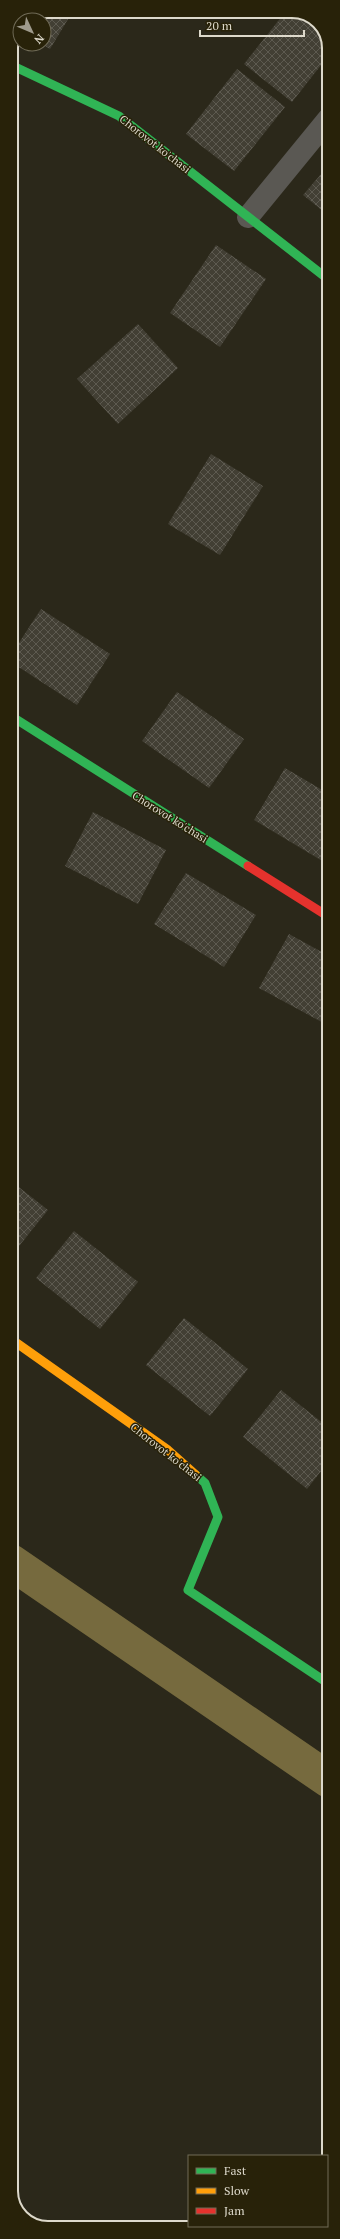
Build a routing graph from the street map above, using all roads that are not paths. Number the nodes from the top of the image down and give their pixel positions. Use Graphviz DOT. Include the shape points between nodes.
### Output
graph roads {
  1 [pos="18,68"];
  2 [pos="322,127"];
  3 [pos="248,217"];
  4 [pos="322,275"];
  5 [pos="18,720"];
  6 [pos="322,913"];
  7 [pos="18,1344"];
  8 [pos="322,1679"];
  1 -- 3 [label="street, Chorovot ko'chasi" via="119,116"];
  2 -- 3 [label="street"];
  3 -- 4 [label="street, Chorovot ko'chasi"];
  5 -- 6 [label="street, Chorovot ko'chasi"];
  7 -- 8 [label="street, Chorovot ko'chasi" via="168,1450 205,1483 218,1517 188,1590"];
}
